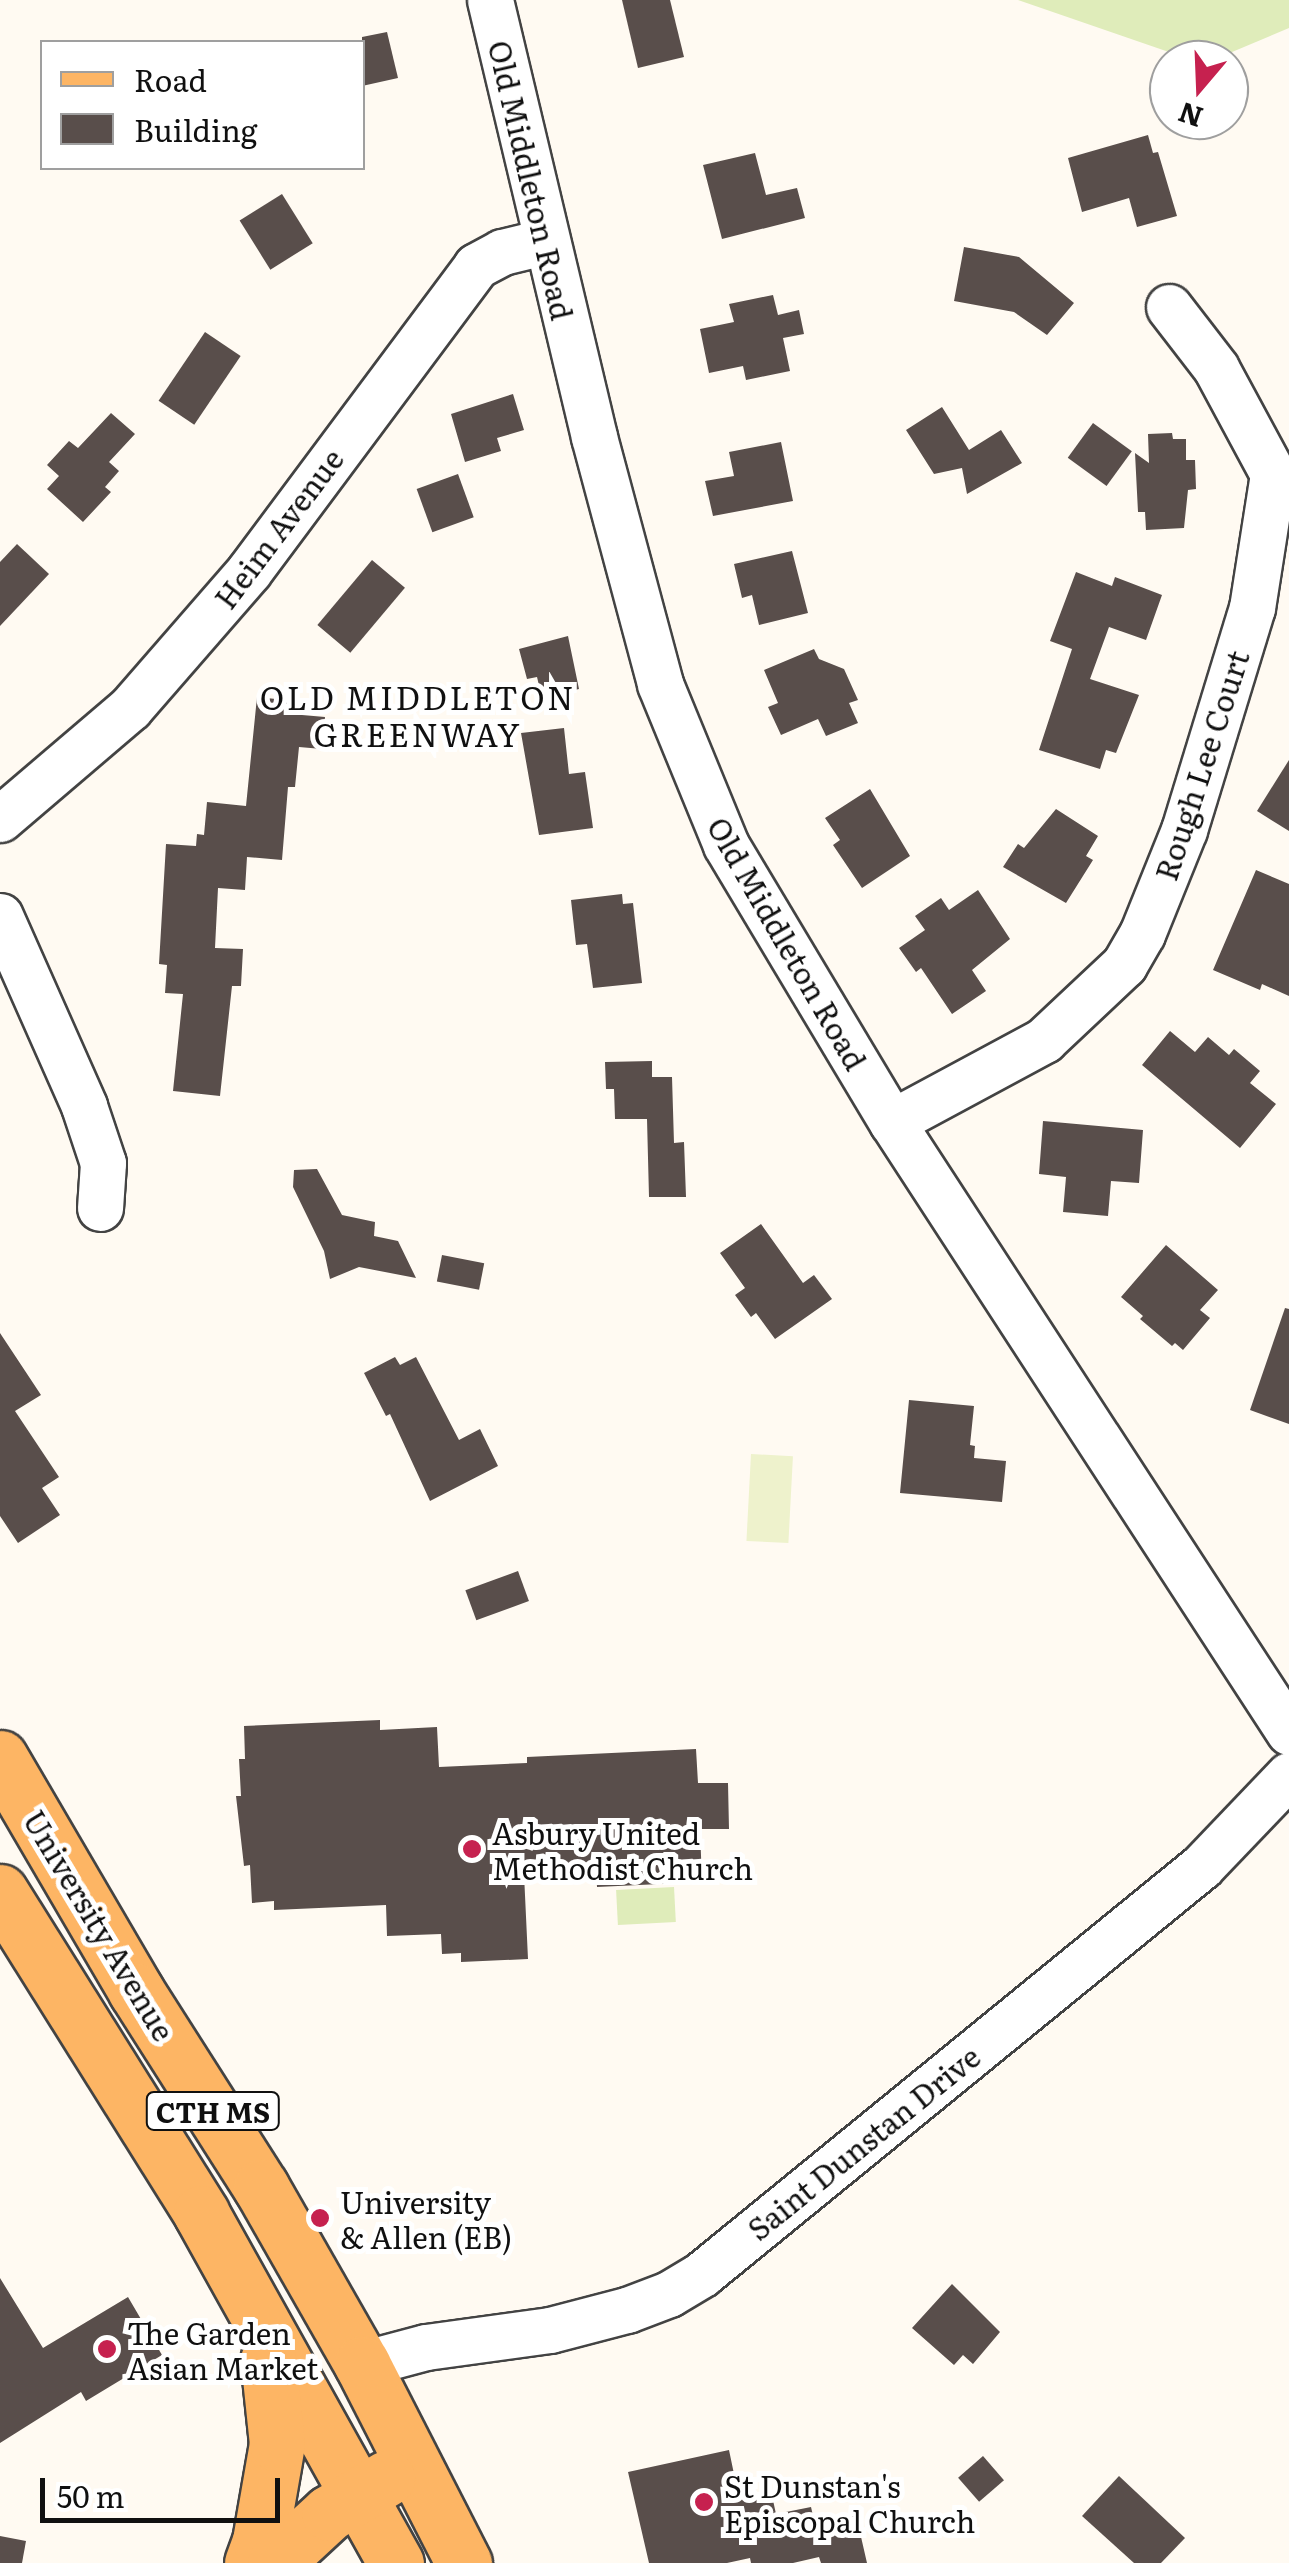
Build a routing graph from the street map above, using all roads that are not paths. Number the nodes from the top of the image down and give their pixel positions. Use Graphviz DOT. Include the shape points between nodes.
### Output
graph roads {
  1 [pos="490,0"];
  2 [pos="547,241"];
  3 [pos="1169,307"];
  4 [pos="0,819"];
  5 [pos="0,916"];
  6 [pos="892,1122"];
  7 [pos="100,1208"];
  8 [pos="1289,1732"];
  9 [pos="0,1758"];
  10 [pos="1289,1775"];
  11 [pos="0,1892"];
  12 [pos="258,2317"];
  13 [pos="362,2364"];
  14 [pos="424,2488"];
  15 [pos="355,2494"];
  16 [pos="377,2556"];
  17 [pos="252,2563"];
  18 [pos="275,2563"];
  19 [pos="464,2563"];
  1 -- 2 [label="street, Old Middleton Road"];
  2 -- 4 [label="street, Heim Avenue" via="476,266 250,571 130,708"];
  2 -- 6 [label="street, Old Middleton Road" via="660,684 726,846"];
  3 -- 6 [label="street, Rough Lee Court" via="1216,368 1273,474 1252,608 1184,830 1124,965 1044,1040"];
  5 -- 7 [label="street" via="90,1125 103,1163"];
  6 -- 8 [label="street, Old Middleton Road"];
  9 -- 13 [label="main road, University Avenue / CTH MS"];
  10 -- 13 [label="street, Saint Dunstan Drive" via="1202,1866 702,2274 626,2310"];
  11 -- 12 [label="main road, University Avenue / CTH MS" via="158,2141"];
  12 -- 15 [label="main road, University Avenue / CTH MS"];
  12 -- 17 [label="main road" via="274,2384 277,2444"];
  13 -- 14 [label="main road, University Avenue / CTH MS"];
  14 -- 15 [label="main road"];
  14 -- 16 [label="main road"];
  14 -- 19 [label="main road, University Avenue / CTH MS"];
  15 -- 16 [label="main road, University Avenue / CTH MS"];
  15 -- 18 [label="main road"];
}
